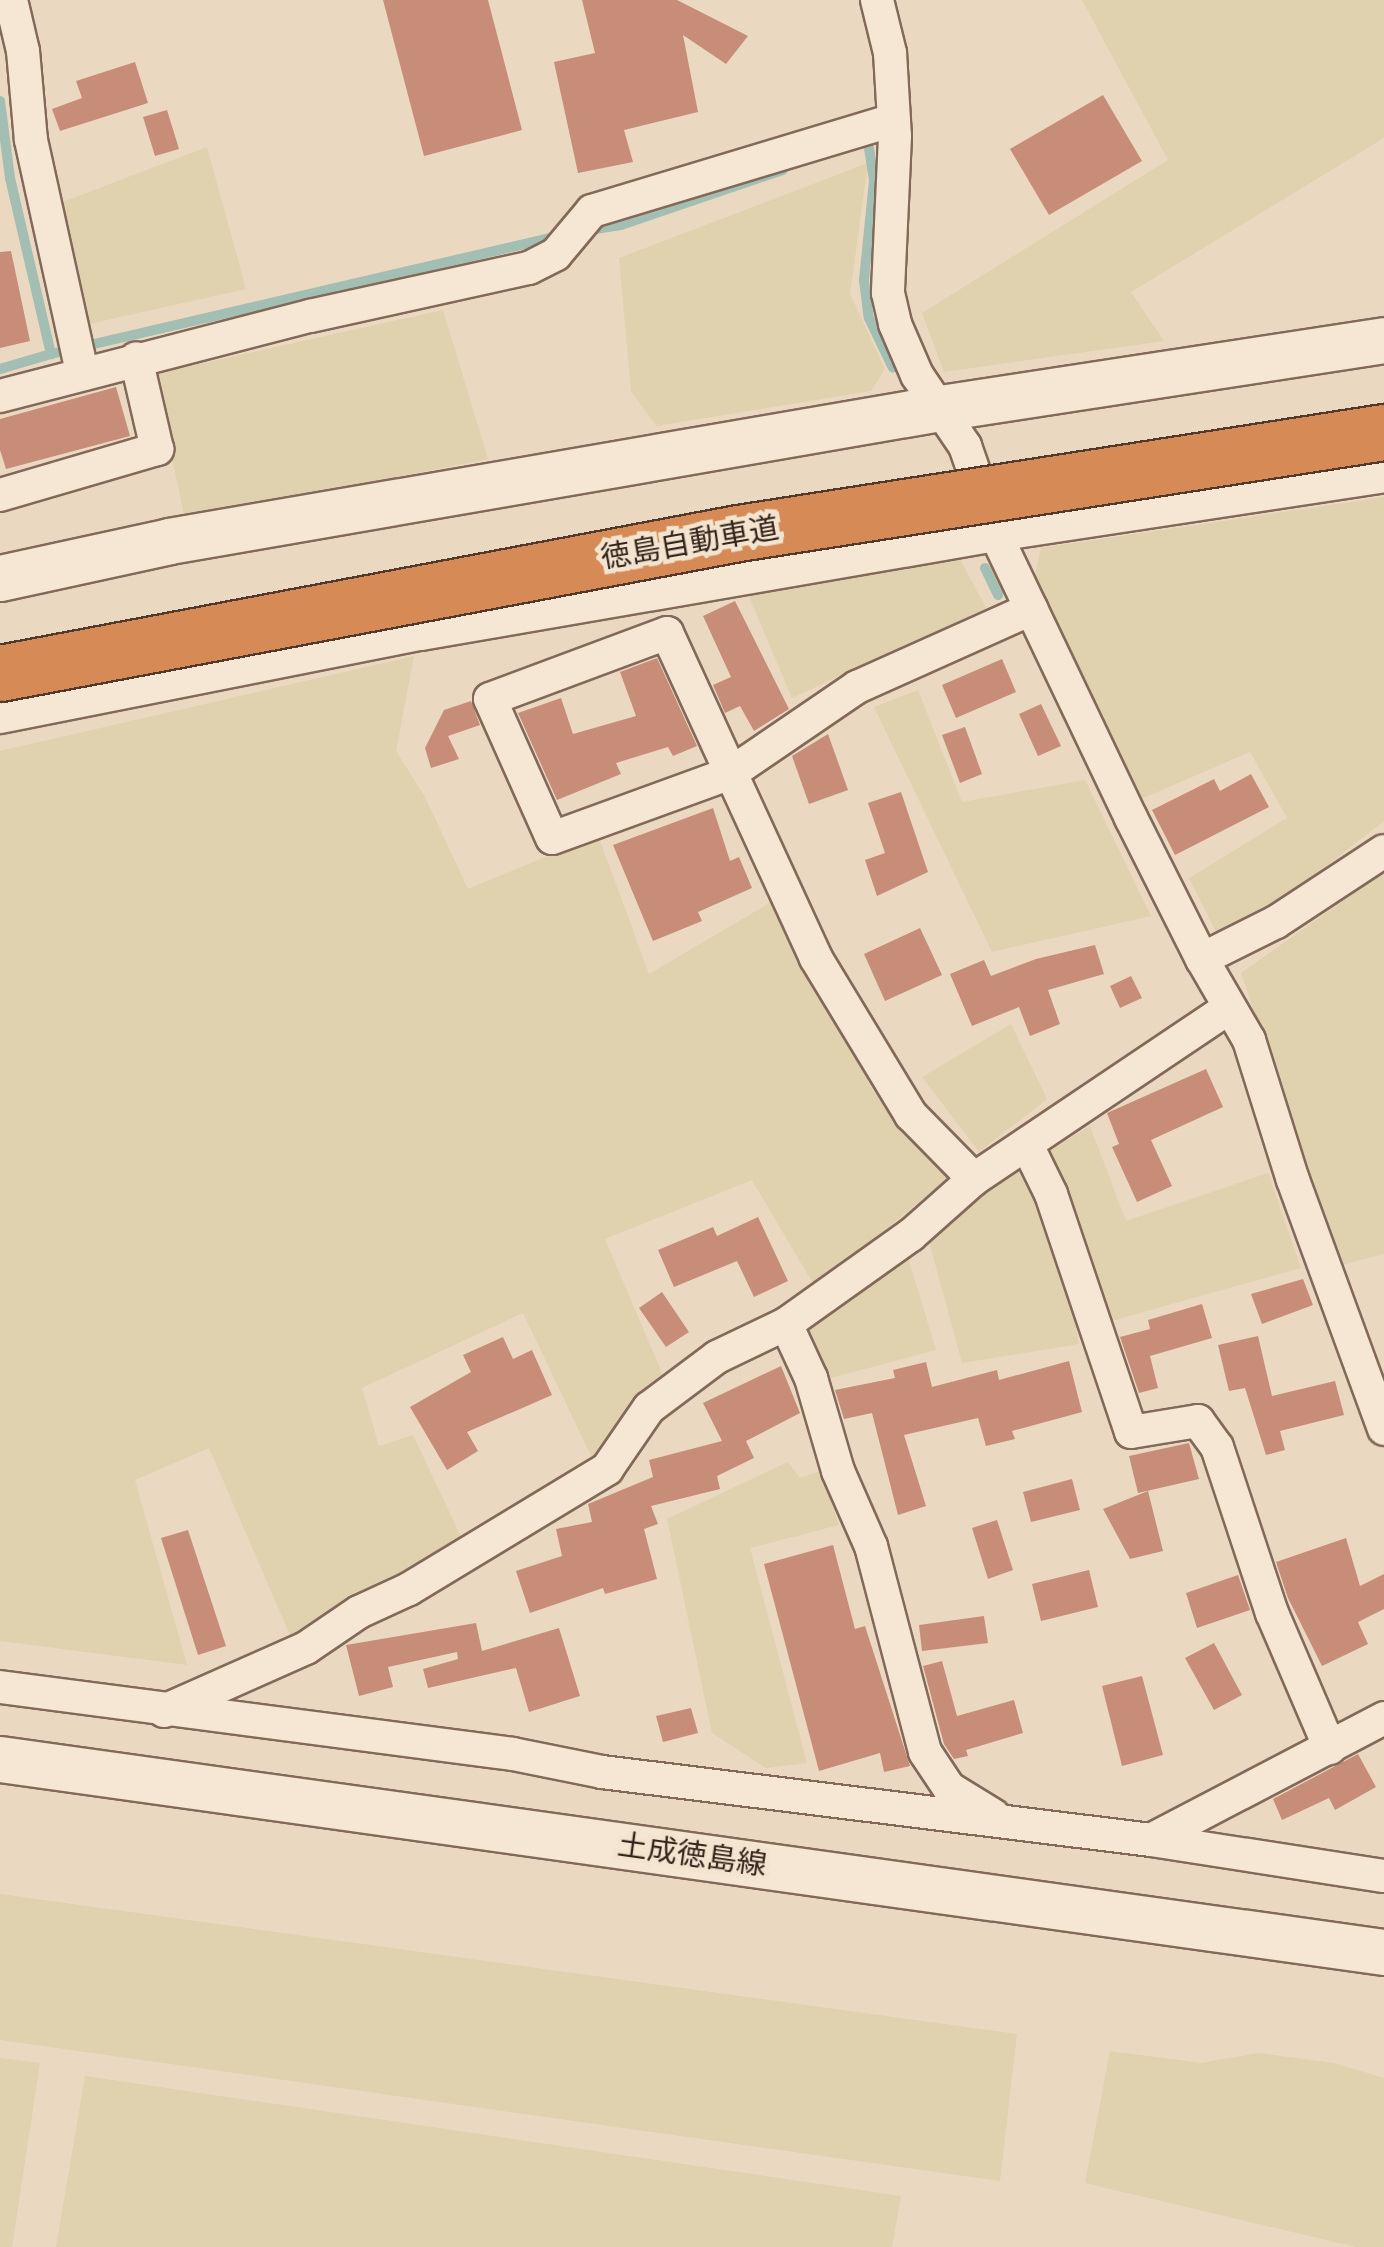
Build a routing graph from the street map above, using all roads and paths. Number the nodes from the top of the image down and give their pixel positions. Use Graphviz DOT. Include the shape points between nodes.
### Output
graph roads {
  1 [pos="11,0"];
  2 [pos="878,0"];
  3 [pos="894,120"];
  4 [pos="1384,340"];
  5 [pos="78,356"];
  6 [pos="136,358"];
  7 [pos="0,396"];
  8 [pos="940,408"];
  9 [pos="1384,432"];
  10 [pos="1384,476"];
  11 [pos="0,495"];
  12 [pos="996,535"];
  13 [pos="0,578"];
  14 [pos="1031,608"];
  15 [pos="0,673"];
  16 [pos="0,717"];
  17 [pos="730,772"];
  18 [pos="1384,851"];
  19 [pos="1202,959"];
  20 [pos="1228,1008"];
  21 [pos="1028,1146"];
  22 [pos="974,1179"];
  23 [pos="786,1324"];
  24 [pos="1384,1430"];
  25 [pos="0,1687"];
  26 [pos="164,1711"];
  27 [pos="1384,1718"];
  28 [pos="1330,1748"];
  29 [pos="0,1759"];
  30 [pos="1004,1822"];
  31 [pos="1151,1840"];
  32 [pos="1384,1876"];
  33 [pos="1384,1952"];
  1 -- 5 [label="street" via="31,140"];
  2 -- 3 [label="street"];
  3 -- 6 [label="street" via="592,212 556,254 529,268"];
  3 -- 8 [label="street" via="888,293 917,375"];
  4 -- 8 [label="street"];
  5 -- 6 [label="street"];
  5 -- 7 [label="street"];
  6 -- 11 [label="street" via="157,449"];
  8 -- 12 [label="street" via="965,446"];
  8 -- 13 [label="street" via="169,541"];
  9 -- 15 [label="highway, 徳島自動車道, bridge" via="738,533"];
  10 -- 12 [label="street"];
  12 -- 14 [label="street"];
  12 -- 16 [label="street" via="440,630"];
  14 -- 17 [label="street" via="857,687"];
  14 -- 19 [label="street"];
  17 -- 17 [label="street" via="552,838 490,699 667,633"];
  17 -- 22 [label="street" via="826,974 911,1115"];
  18 -- 19 [label="street" via="1276,922"];
  19 -- 20 [label="street"];
  20 -- 21 [label="street"];
  20 -- 24 [label="street" via="1249,1040"];
  21 -- 22 [label="street"];
  21 -- 28 [label="street" via="1051,1194 1131,1432 1198,1421 1217,1446 1272,1612"];
  22 -- 23 [label="street" via="911,1234"];
  23 -- 26 [label="street" via="717,1357 649,1408 607,1469 306,1648"];
  23 -- 30 [label="street" via="871,1546 925,1752 948,1788"];
  25 -- 26 [label="street"];
  26 -- 30 [label="street"];
  27 -- 28 [label="street"];
  28 -- 31 [label="street"];
  29 -- 33 [label="street, 土成徳島線"];
  30 -- 31 [label="street"];
  31 -- 32 [label="street"];
}
